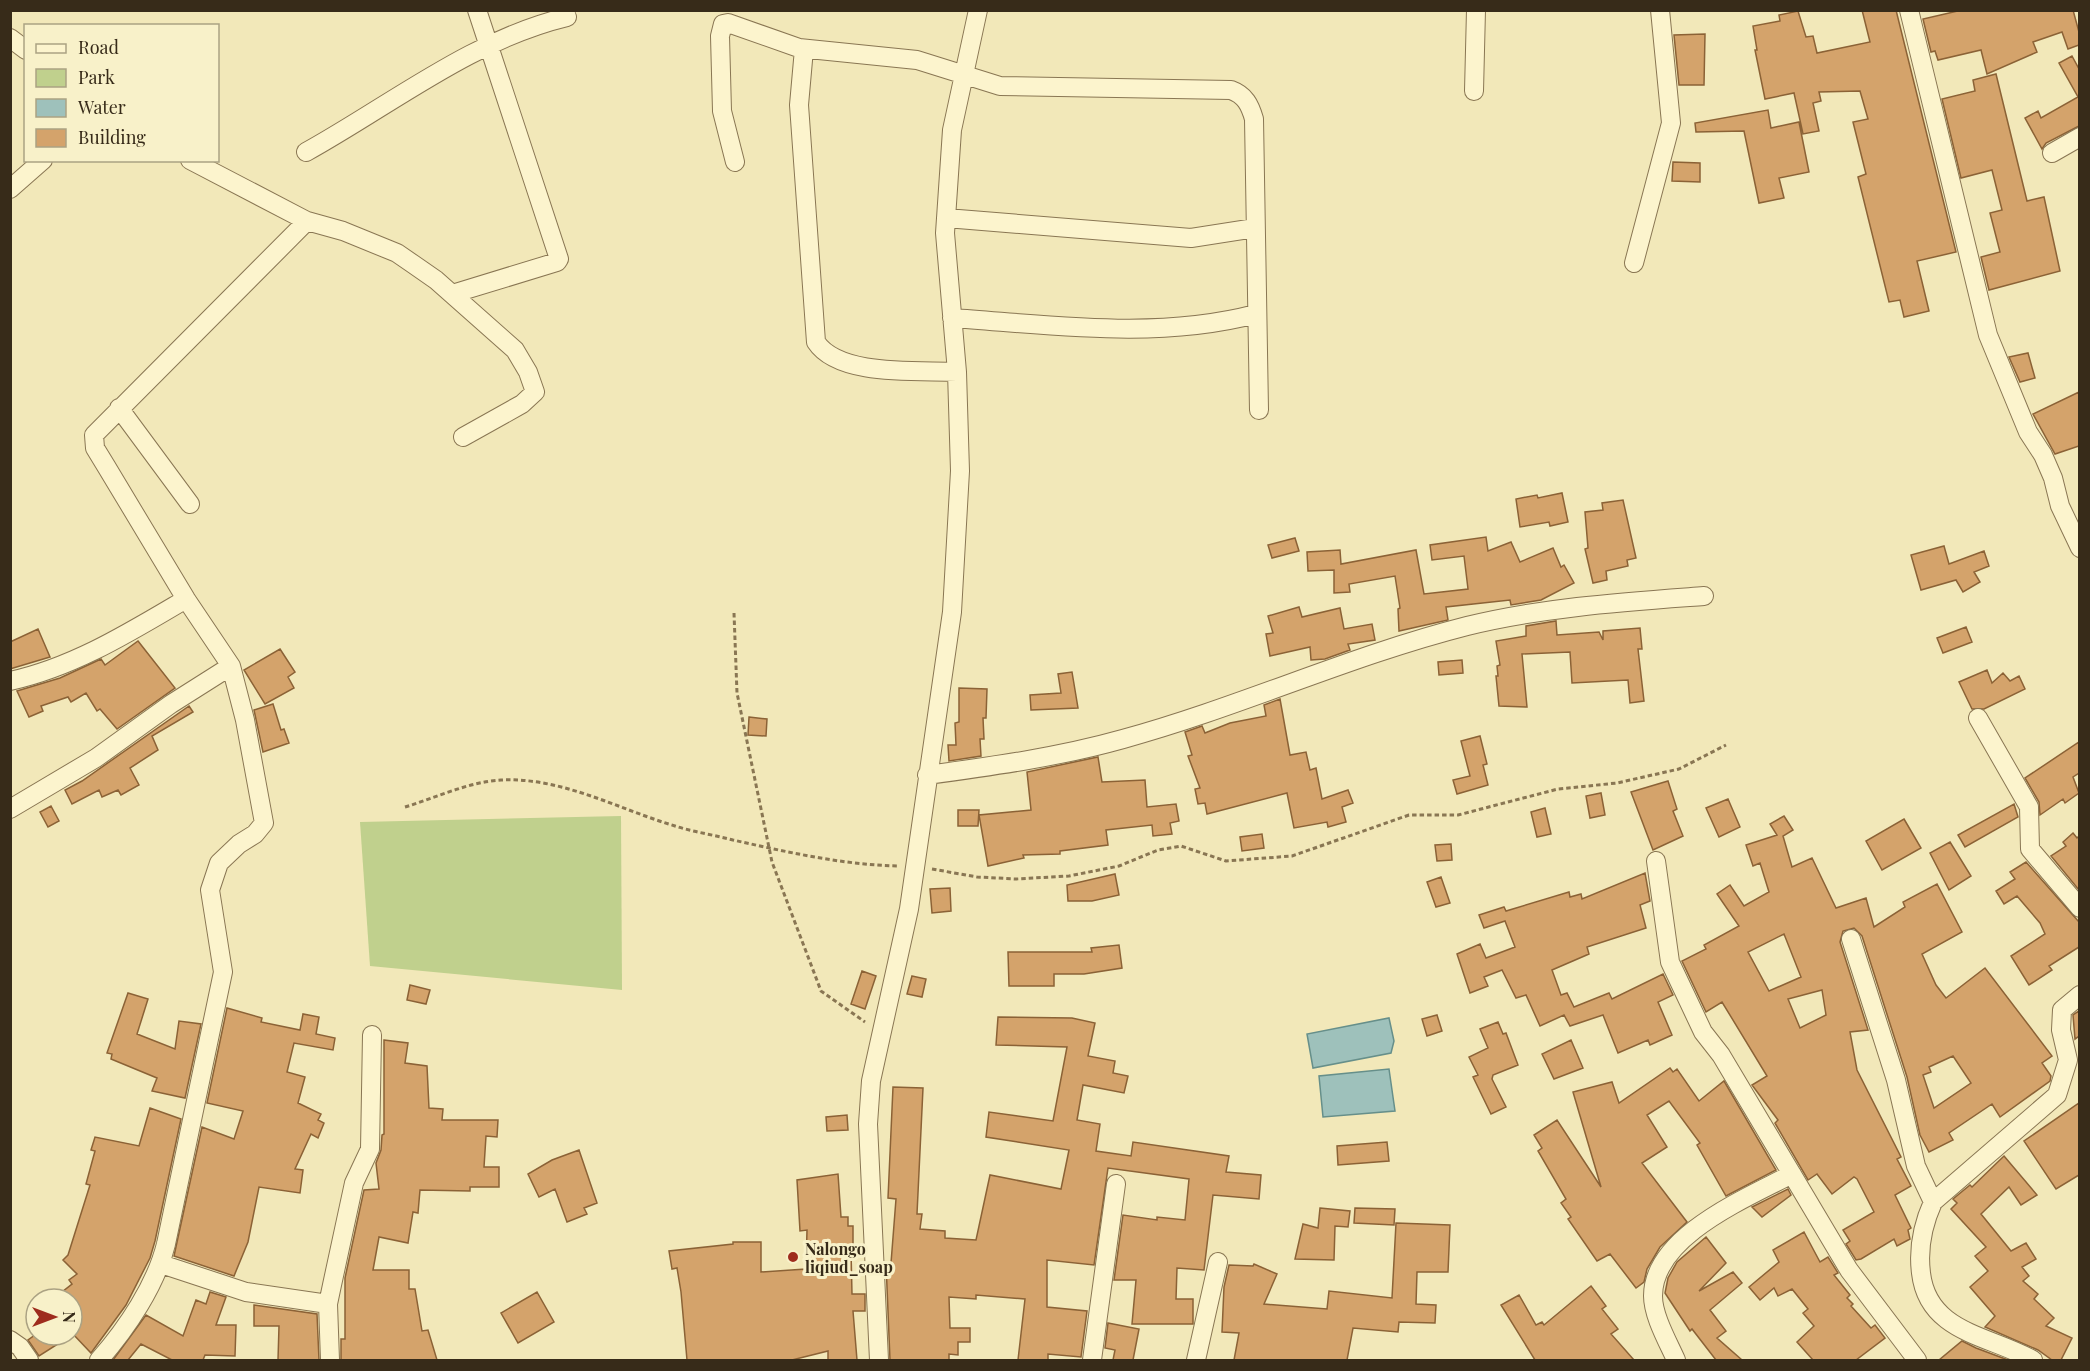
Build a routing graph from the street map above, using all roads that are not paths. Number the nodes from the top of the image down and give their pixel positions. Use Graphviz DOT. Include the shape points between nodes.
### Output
graph roads {
  1 [pos="477,10"];
  2 [pos="978,10"];
  3 [pos="1476,10"];
  4 [pos="1660,10"];
  5 [pos="1909,10"];
  6 [pos="567,16"];
  7 [pos="10,38"];
  8 [pos="488,44"];
  9 [pos="24,48"];
  10 [pos="804,49"];
  11 [pos="964,75"];
  12 [pos="1474,91"];
  13 [pos="2079,137"];
  14 [pos="306,152"];
  15 [pos="2052,153"];
  16 [pos="41,162"];
  17 [pos="194,162"];
  18 [pos="735,162"];
  19 [pos="10,189"];
  20 [pos="946,218"];
  21 [pos="307,221"];
  22 [pos="1255,228"];
  23 [pos="1634,262"];
  24 [pos="452,294"];
  25 [pos="1256,314"];
  26 [pos="952,318"];
  27 [pos="957,372"];
  28 [pos="119,408"];
  29 [pos="1259,410"];
  30 [pos="463,437"];
  31 [pos="190,504"];
  32 [pos="2079,548"];
  33 [pos="1704,596"];
  34 [pos="186,599"];
  35 [pos="231,666"];
  36 [pos="10,681"];
  37 [pos="1978,718"];
  38 [pos="927,775"];
  39 [pos="10,809"];
  40 [pos="1656,861"];
  41 [pos="2079,908"];
  42 [pos="1851,939"];
  43 [pos="2079,995"];
  44 [pos="372,1035"];
  45 [pos="1792,1174"];
  46 [pos="1116,1184"];
  47 [pos="1933,1202"];
  48 [pos="1218,1262"];
  49 [pos="161,1264"];
  50 [pos="328,1305"];
  51 [pos="10,1340"];
  52 [pos="29,1360"];
  53 [pos="99,1360"];
  54 [pos="330,1360"];
  55 [pos="879,1360"];
  56 [pos="1092,1360"];
  57 [pos="1196,1360"];
  58 [pos="1676,1360"];
  59 [pos="1917,1360"];
  60 [pos="2033,1360"];
  1 -- 8 [label="street"];
  2 -- 11 [label="street"];
  3 -- 12 [label="street"];
  4 -- 23 [label="street" via="1671,123"];
  5 -- 32 [label="street" via="1988,335 2028,432 2043,454"];
  6 -- 8 [label="street"];
  7 -- 9 [label="street"];
  8 -- 14 [label="street"];
  8 -- 24 [label="street" via="559,259"];
  10 -- 11 [label="street" via="917,60"];
  10 -- 18 [label="street" via="731,23 723,24 722,111"];
  10 -- 27 [label="street" via="799,105 816,342 831,358 849,365"];
  11 -- 20 [label="street" via="952,130"];
  11 -- 22 [label="street" via="1000,86 1239,93 1251,107 1254,119"];
  13 -- 15 [label="street"];
  16 -- 19 [label="street"];
  17 -- 21 [label="street"];
  20 -- 22 [label="street" via="1191,238"];
  20 -- 26 [label="street"];
  21 -- 24 [label="street" via="397,253"];
  21 -- 28 [label="street"];
  22 -- 25 [label="street"];
  24 -- 30 [label="street" via="515,350 535,392 522,404"];
  25 -- 26 [label="street" via="1224,322 1120,329"];
  25 -- 29 [label="street"];
  26 -- 27 [label="street"];
  27 -- 38 [label="street" via="959,504 953,588"];
  28 -- 31 [label="street"];
  28 -- 34 [label="street" via="94,435 95,448"];
  33 -- 38 [label="street" via="1554,608 1469,626 1384,648 1249,699 1124,739 1055,757"];
  34 -- 35 [label="street"];
  34 -- 36 [label="street" via="140,628 53,669"];
  35 -- 39 [label="street" via="96,758"];
  35 -- 49 [label="street" via="264,823 219,863 210,890 223,972"];
  37 -- 41 [label="street" via="2029,807 2030,849"];
  38 -- 55 [label="street" via="916,867 872,1081 868,1124"];
  40 -- 45 [label="street" via="1670,962 1677,981 1703,1032 1721,1055"];
  42 -- 47 [label="street" via="1896,1080 1917,1166"];
  43 -- 47 [label="street" via="2062,1010 2061,1030 2068,1060 2056,1095"];
  44 -- 50 [label="street" via="370,1149 354,1183"];
  45 -- 58 [label="street" via="1705,1221 1684,1240 1655,1277 1653,1298"];
  45 -- 59 [label="street" via="1849,1270"];
  46 -- 56 [label="street"];
  47 -- 60 [label="street" via="1926,1217 1919,1257 1923,1292 1930,1306 1951,1323"];
  48 -- 57 [label="street"];
  49 -- 50 [label="street" via="246,1292"];
  49 -- 53 [label="street" via="117,1340"];
  50 -- 54 [label="street"];
  51 -- 52 [label="street"];
}
